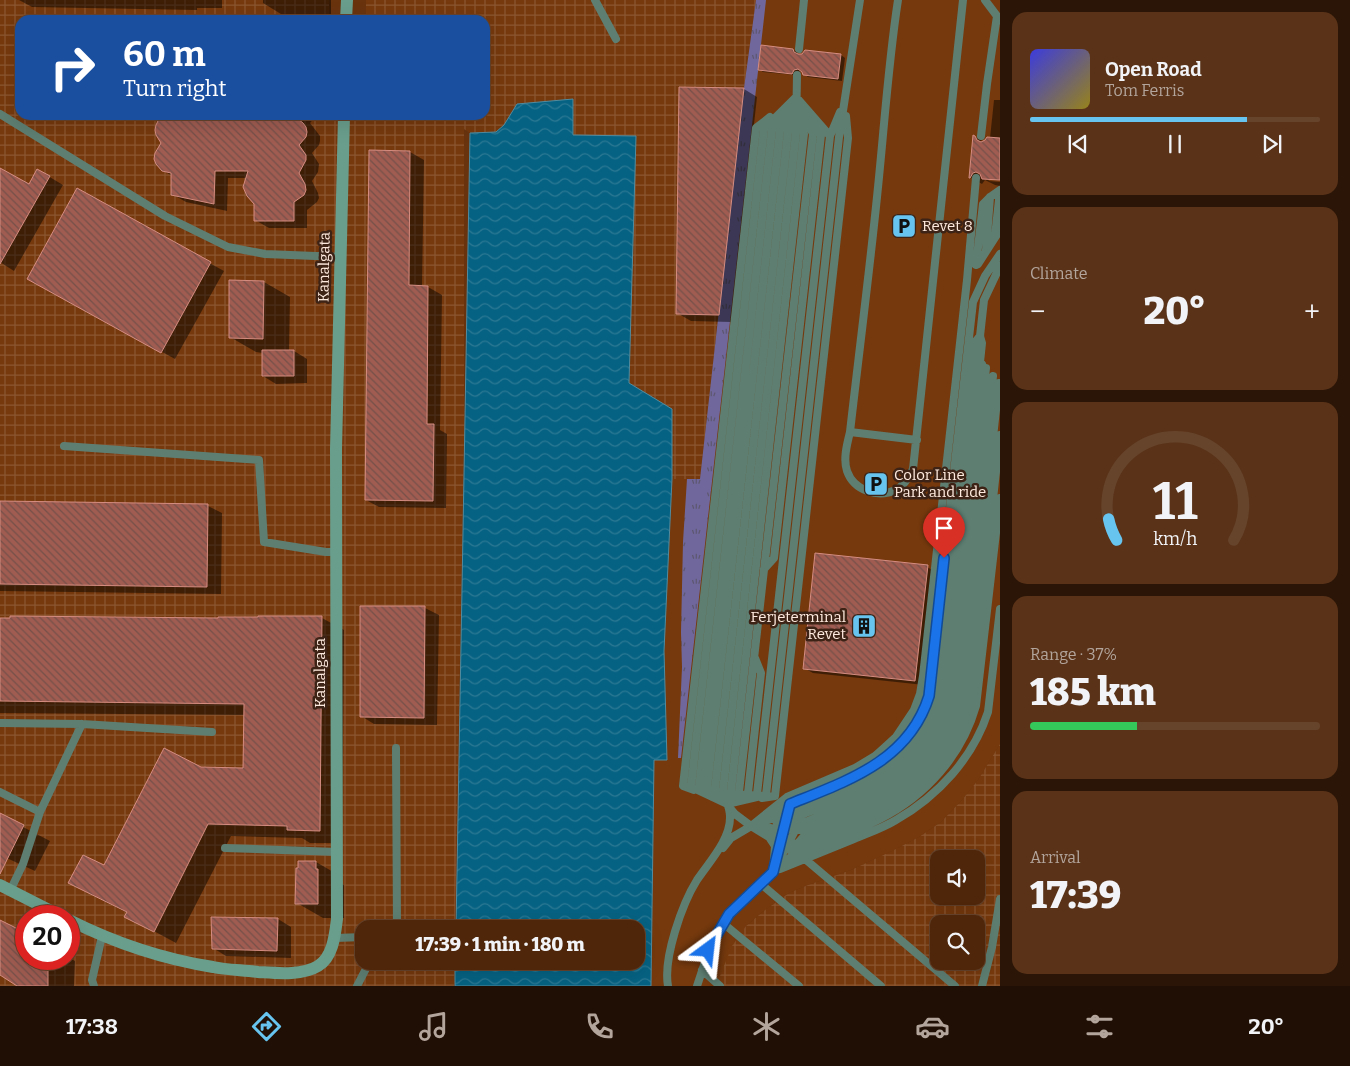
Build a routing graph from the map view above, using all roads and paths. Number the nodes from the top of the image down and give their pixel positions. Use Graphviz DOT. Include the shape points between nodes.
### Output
graph roads {
  1 [pos="346,0"];
  2 [pos="596,0"];
  3 [pos="804,0"];
  4 [pos="860,0"];
  5 [pos="898,0"];
  6 [pos="962,0"];
  7 [pos="984,0"];
  8 [pos="346,15"];
  9 [pos="999,18"];
  10 [pos="616,39"];
  11 [pos="799,49"];
  12 [pos="797,75"];
  13 [pos="796,97"];
  14 [pos="844,104"];
  15 [pos="0,114"];
  16 [pos="344,120"];
  17 [pos="830,136"];
  18 [pos="981,136"];
  19 [pos="976,178"];
  20 [pos="1000,190"];
  21 [pos="990,197"];
  22 [pos="1000,230"];
  23 [pos="994,238"];
  24 [pos="985,252"];
  25 [pos="1000,254"];
  26 [pos="341,257"];
  27 [pos="976,266"];
  28 [pos="1000,266"];
  29 [pos="967,280"];
  30 [pos="980,336"];
  31 [pos="980,362"];
  32 [pos="986,368"];
  33 [pos="993,376"];
  34 [pos="999,383"];
  35 [pos="850,432"];
  36 [pos="1000,435"];
  37 [pos="917,440"];
  38 [pos="64,446"];
  39 [pos="1000,498"];
  40 [pos="337,552"];
  41 [pos="774,558"];
  42 [pos="763,570"];
  43 [pos="782,572"];
  44 [pos="1000,609"];
  45 [pos="754,656"];
  46 [pos="772,658"];
  47 [pos="761,673"];
  48 [pos="0,723"];
  49 [pos="82,724"];
  50 [pos="212,732"];
  51 [pos="396,748"];
  52 [pos="0,792"];
  53 [pos="727,804"];
  54 [pos="40,812"];
  55 [pos="750,826"];
  56 [pos="792,832"];
  57 [pos="225,848"];
  58 [pos="337,852"];
  59 [pos="804,859"];
  60 [pos="708,864"];
  61 [pos="773,872"];
  62 [pos="761,884"];
  63 [pos="5,888"];
  64 [pos="1000,899"];
  65 [pos="39,905"];
  66 [pos="397,920"];
  67 [pos="724,924"];
  68 [pos="80,925"];
  69 [pos="102,936"];
  70 [pos="355,937"];
  71 [pos="335,938"];
  72 [pos="996,948"];
  73 [pos="365,970"];
  74 [pos="702,970"];
  75 [pos="94,986"];
  76 [pos="357,986"];
  77 [pos="668,986"];
  78 [pos="697,986"];
  79 [pos="720,986"];
  80 [pos="799,986"];
  81 [pos="881,986"];
  82 [pos="955,986"];
  83 [pos="982,986"];
  1 -- 8 [label="main road"];
  2 -- 10 [label="lane"];
  3 -- 11 [label="lane"];
  4 -- 14 [label="lane"];
  5 -- 35 [label="lane"];
  6 -- 37 [label="lane"];
  7 -- 9 [label="lane"];
  9 -- 18 [label="lane" via="986,84"];
  12 -- 13 [label="lane"];
  13 -- 17 [label="lane"];
  13 -- 41 [label="lane" via="821,135"];
  13 -- 42 [label="lane" via="813,134"];
  13 -- 53 [label="lane" via="804,134"];
  13 -- 53 [label="lane" via="788,132 715,789"];
  13 -- 53 [label="lane" via="772,130 699,788"];
  13 -- 53 [label="lane" via="756,128 683,786"];
  14 -- 17 [label="lane"];
  14 -- 53 [label="lane" via="766,795"];
  15 -- 26 [label="lane" via="165,216 228,247 264,254"];
  16 -- 26 [label="main road, Kanalgata"];
  17 -- 43 [label="lane"];
  19 -- 29 [label="lane"];
  20 -- 21 [label="lane"];
  20 -- 23 [label="lane"];
  21 -- 24 [label="lane"];
  21 -- 27 [label="lane" via="983,204"];
  22 -- 23 [label="lane"];
  23 -- 24 [label="lane"];
  24 -- 27 [label="lane"];
  25 -- 56 [label="lane" via="973,302 927,702 902,742"];
  26 -- 40 [label="main road, Kanalgata"];
  27 -- 29 [label="lane"];
  28 -- 30 [label="lane" via="984,300"];
  29 -- 55 [label="lane" via="919,700 896,737 875,756 787,797"];
  30 -- 31 [label="lane"];
  30 -- 56 [label="lane" via="975,342 933,705 908,746 884,768"];
  31 -- 32 [label="lane"];
  31 -- 56 [label="lane" via="940,707 926,733 899,765"];
  32 -- 33 [label="lane"];
  32 -- 56 [label="lane" via="946,710 932,737 912,763 892,779"];
  33 -- 34 [label="lane"];
  33 -- 56 [label="lane" via="953,712 924,760 896,785 872,800"];
  34 -- 56 [label="lane" via="966,681 959,715 944,744 907,786 875,806"];
  35 -- 37 [label="lane"];
  35 -- 37 [label="lane" via="845,453 847,470 853,482 867,492 881,494 897,490 906,481 914,469"];
  36 -- 56 [label="lane" via="973,682 962,726 934,769 904,796 878,812"];
  38 -- 40 [label="lane" via="259,460 264,542"];
  39 -- 56 [label="lane" via="976,706 955,752 922,791 881,819"];
  40 -- 58 [label="main road, Kanalgata"];
  41 -- 42 [label="lane"];
  41 -- 43 [label="lane"];
  42 -- 45 [label="lane"];
  43 -- 46 [label="lane"];
  44 -- 59 [label="lane" via="988,712 983,727 958,767 931,795 895,820"];
  45 -- 47 [label="lane"];
  45 -- 53 [label="lane" via="739,792"];
  46 -- 47 [label="lane"];
  46 -- 53 [label="lane" via="757,794"];
  47 -- 53 [label="lane" via="748,793"];
  48 -- 49 [label="lane"];
  49 -- 50 [label="lane"];
  49 -- 54 [label="lane"];
  51 -- 66 [label="lane"];
  52 -- 54 [label="lane"];
  53 -- 55 [label="lane"];
  53 -- 60 [label="lane" via="731,815 727,834"];
  54 -- 63 [label="lane" via="23,864"];
  55 -- 56 [label="lane"];
  55 -- 56 [label="lane"];
  55 -- 56 [label="lane"];
  55 -- 60 [label="lane" via="731,838"];
  55 -- 61 [label="lane" via="769,837 775,846"];
  56 -- 61 [label="lane"];
  56 -- 61 [label="lane"];
  56 -- 61 [label="lane"];
  57 -- 58 [label="lane"];
  58 -- 71 [label="main road, Kanalgata"];
  59 -- 61 [label="lane"];
  59 -- 82 [label="lane"];
  60 -- 77 [label="lane" via="696,882 676,928 666,976"];
  61 -- 62 [label="lane"];
  62 -- 67 [label="lane" via="729,914"];
  62 -- 81 [label="lane"];
  63 -- 65 [label="main road"];
  64 -- 72 [label="lane"];
  67 -- 74 [label="lane" via="708,950"];
  67 -- 80 [label="lane"];
  68 -- 69 [label="main road, Kanalgata"];
  69 -- 71 [label="main road, Kanalgata" via="166,958 214,968 274,973 305,972 319,966"];
  69 -- 75 [label="lane" via="92,980"];
  70 -- 71 [label="lane"];
  72 -- 83 [label="lane"];
  73 -- 76 [label="lane"];
  74 -- 78 [label="lane"];
  74 -- 79 [label="lane"];
}
